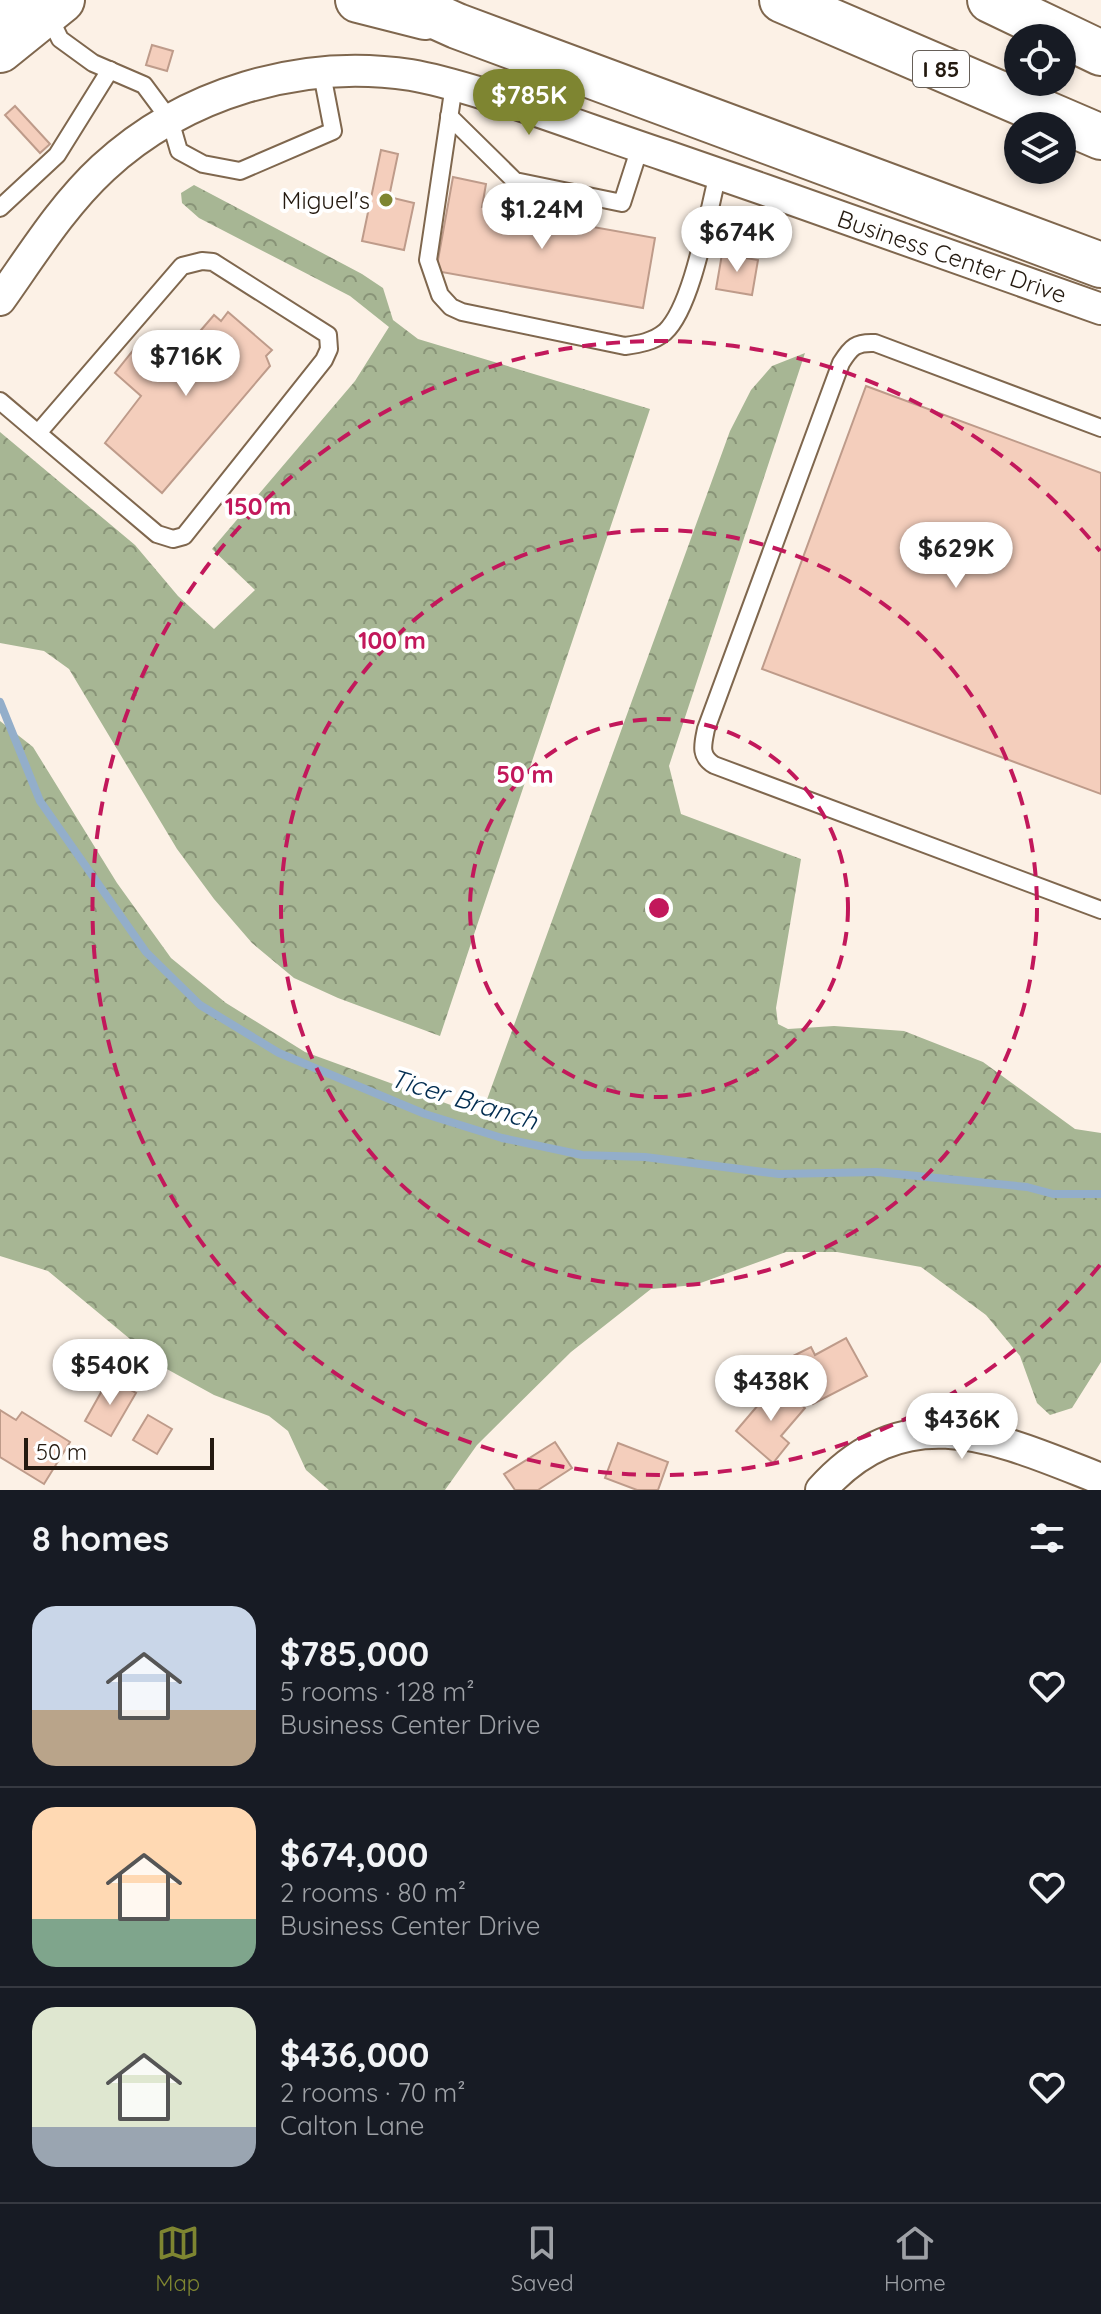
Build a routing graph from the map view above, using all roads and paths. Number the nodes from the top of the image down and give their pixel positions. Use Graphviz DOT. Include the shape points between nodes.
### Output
graph roads {
  1 [pos="358,0"];
  2 [pos="399,0"];
  3 [pos="782,0"];
  4 [pos="990,0"];
  5 [pos="43,4"];
  6 [pos="0,16"];
  7 [pos="457,26"];
  8 [pos="0,50"];
  9 [pos="1101,53"];
  10 [pos="110,70"];
  11 [pos="322,74"];
  12 [pos="454,85"];
  13 [pos="449,116"];
  14 [pos="170,120"];
  15 [pos="1101,137"];
  16 [pos="640,147"];
  17 [pos="718,174"];
  18 [pos="0,208"];
  19 [pos="1101,265"];
  20 [pos="0,300"];
  21 [pos="1101,309"];
  22 [pos="0,401"];
  23 [pos="1101,428"];
  24 [pos="38,433"];
  25 [pos="1101,910"];
  26 [pos="1101,1479"];
  27 [pos="821,1490"];
  1 -- 7 [label="main road"];
  2 -- 7 [label="main road"];
  3 -- 15 [label="main road, I 85"];
  4 -- 9 [label="main road"];
  5 -- 6 [label="main road"];
  5 -- 8 [label="main road"];
  5 -- 10 [label="lane" via="60,39"];
  7 -- 19 [label="main road"];
  10 -- 14 [label="lane" via="144,85"];
  10 -- 18 [label="lane" via="57,155"];
  11 -- 12 [label="street, Business Center Drive" via="368,71"];
  11 -- 14 [label="street, Business Center Drive" via="274,78"];
  11 -- 14 [label="lane" via="333,131 240,171 203,164 179,151"];
  12 -- 13 [label="lane"];
  12 -- 16 [label="street, Business Center Drive"];
  13 -- 16 [label="lane" via="515,181 622,203"];
  13 -- 17 [label="lane" via="428,260 440,295 462,312 625,346 657,338 676,318 685,298"];
  14 -- 20 [label="street, Business Center Drive" via="138,139 79,192"];
  16 -- 17 [label="street, Business Center Drive"];
  17 -- 21 [label="street, Business Center Drive"];
  22 -- 24 [label="lane"];
  23 -- 25 [label="lane" via="875,343 850,347 702,750 714,765"];
  24 -- 24 [label="lane" via="157,534 184,536 324,360 328,335 213,262 182,266"];
  26 -- 27 [label="street" via="983,1436 933,1431 885,1443 840,1469"];
}
